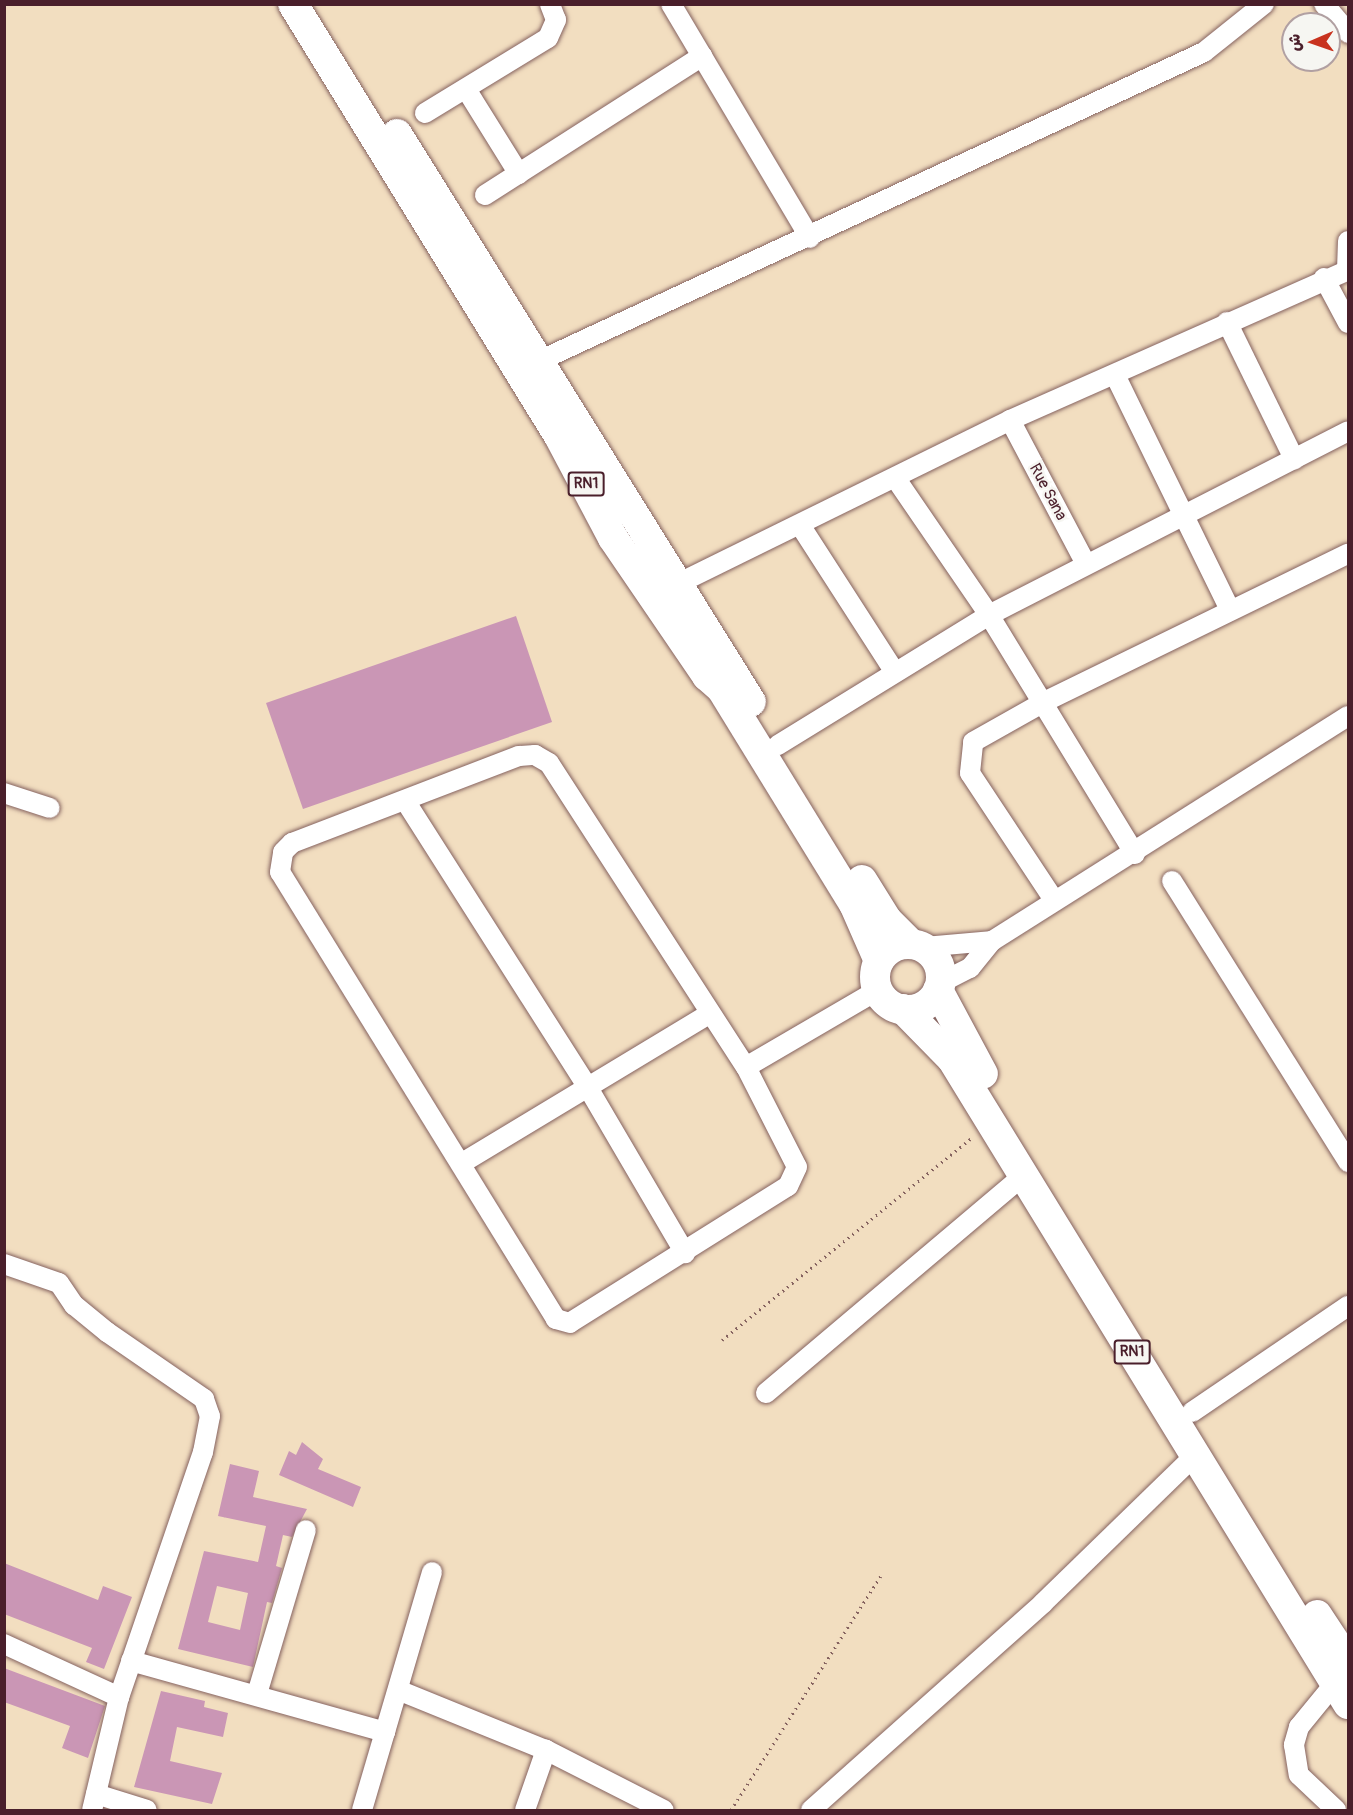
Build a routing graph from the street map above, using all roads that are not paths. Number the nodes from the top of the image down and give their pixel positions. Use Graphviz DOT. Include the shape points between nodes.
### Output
graph roads {
  1 [pos="293,4"];
  2 [pos="316,4"];
  3 [pos="550,4"];
  4 [pos="671,4"];
  5 [pos="1324,4"];
  6 [pos="1256,7"];
  7 [pos="1348,33"];
  8 [pos="702,56"];
  9 [pos="466,88"];
  10 [pos="425,113"];
  11 [pos="519,174"];
  12 [pos="484,195"];
  13 [pos="810,238"];
  14 [pos="1348,241"];
  15 [pos="1348,270"];
  16 [pos="1324,278"];
  17 [pos="1227,321"];
  18 [pos="1348,323"];
  19 [pos="539,361"];
  20 [pos="1115,375"];
  21 [pos="1011,420"];
  22 [pos="1348,431"];
  23 [pos="1294,459"];
  24 [pos="896,479"];
  25 [pos="1185,512"];
  26 [pos="800,525"];
  27 [pos="1348,554"];
  28 [pos="1086,564"];
  29 [pos="665,590"];
  30 [pos="1230,610"];
  31 [pos="989,615"];
  32 [pos="894,671"];
  33 [pos="1044,702"];
  34 [pos="1348,716"];
  35 [pos="778,745"];
  36 [pos="4,793"];
  37 [pos="406,802"];
  38 [pos="50,808"];
  39 [pos="1135,854"];
  40 [pos="1173,881"];
  41 [pos="1054,900"];
  42 [pos="992,941"];
  43 [pos="917,946"];
  44 [pos="878,975"];
  45 [pos="939,987"];
  46 [pos="903,1009"];
  47 [pos="709,1014"];
  48 [pos="746,1067"];
  49 [pos="587,1086"];
  50 [pos="1348,1162"];
  51 [pos="462,1163"];
  52 [pos="1023,1176"];
  53 [pos="685,1253"];
  54 [pos="4,1264"];
  55 [pos="1348,1306"];
  56 [pos="766,1393"];
  57 [pos="1192,1412"];
  58 [pos="1196,1455"];
  59 [pos="306,1530"];
  60 [pos="432,1572"];
  61 [pos="4,1644"];
  62 [pos="131,1661"];
  63 [pos="1344,1683"];
  64 [pos="398,1690"];
  65 [pos="257,1694"];
  66 [pos="119,1697"];
  67 [pos="385,1732"];
  68 [pos="546,1750"];
  69 [pos="94,1802"];
  70 [pos="147,1810"];
  71 [pos="362,1810"];
  72 [pos="525,1810"];
  73 [pos="663,1810"];
  74 [pos="811,1810"];
  75 [pos="1336,1810"];
  1 -- 29 [label="main road, RN1"];
  2 -- 19 [label="main road, RN1"];
  3 -- 9 [label="street" via="556,20 548,38"];
  4 -- 8 [label="street"];
  5 -- 7 [label="street"];
  6 -- 13 [label="street" via="1204,52"];
  8 -- 11 [label="street"];
  8 -- 13 [label="street"];
  9 -- 10 [label="street"];
  9 -- 11 [label="street"];
  11 -- 12 [label="street"];
  13 -- 19 [label="street"];
  14 -- 15 [label="street"];
  15 -- 16 [label="street"];
  16 -- 17 [label="street"];
  16 -- 18 [label="street"];
  17 -- 20 [label="street"];
  17 -- 23 [label="street"];
  19 -- 29 [label="main road, RN1"];
  20 -- 21 [label="street"];
  20 -- 25 [label="street"];
  21 -- 24 [label="street"];
  21 -- 28 [label="street, Rue Sana"];
  22 -- 23 [label="street"];
  23 -- 25 [label="street"];
  24 -- 26 [label="street"];
  24 -- 31 [label="street"];
  25 -- 28 [label="street"];
  25 -- 30 [label="street"];
  26 -- 29 [label="street"];
  26 -- 32 [label="street"];
  27 -- 30 [label="street"];
  28 -- 31 [label="street"];
  29 -- 35 [label="main road, RN1"];
  29 -- 44 [label="main road, RN1" via="706,676 721,688 854,904"];
  30 -- 33 [label="street"];
  31 -- 32 [label="street"];
  31 -- 33 [label="street"];
  32 -- 35 [label="street"];
  33 -- 39 [label="street"];
  33 -- 41 [label="street" via="983,734 973,742 967,761"];
  34 -- 39 [label="street"];
  35 -- 43 [label="main road, RN1" via="887,920"];
  36 -- 38 [label="street"];
  37 -- 47 [label="street" via="519,756 542,759"];
  37 -- 49 [label="street"];
  37 -- 51 [label="street" via="292,843 283,852 280,872"];
  39 -- 41 [label="street"];
  40 -- 50 [label="street"];
  41 -- 42 [label="street"];
  42 -- 43 [label="street"];
  42 -- 45 [label="street" via="970,968"];
  43 -- 44 [label="main road" via="889,950"];
  43 -- 45 [label="main road, RN1" via="938,963"];
  44 -- 46 [label="main road, RN1"];
  44 -- 48 [label="street"];
  45 -- 46 [label="main road" via="924,1006"];
  45 -- 57 [label="main road, RN1" via="963,1041"];
  46 -- 52 [label="main road, RN1" via="952,1059"];
  47 -- 48 [label="street"];
  47 -- 49 [label="street"];
  48 -- 53 [label="street" via="795,1157 796,1174 788,1186"];
  49 -- 51 [label="street"];
  49 -- 53 [label="street"];
  51 -- 53 [label="street" via="560,1322 576,1322"];
  52 -- 56 [label="street"];
  52 -- 58 [label="main road, RN1"];
  54 -- 62 [label="street" via="59,1283 74,1305 107,1332 204,1398 210,1416 203,1452"];
  55 -- 57 [label="street"];
  57 -- 63 [label="main road, RN1"];
  58 -- 63 [label="main road, RN1"];
  58 -- 74 [label="street" via="1043,1603"];
  59 -- 65 [label="street"];
  60 -- 64 [label="street"];
  61 -- 66 [label="street"];
  62 -- 65 [label="street"];
  62 -- 66 [label="street"];
  63 -- 75 [label="street" via="1299,1727 1294,1745 1299,1775"];
  64 -- 67 [label="street"];
  64 -- 68 [label="street"];
  65 -- 67 [label="street"];
  66 -- 69 [label="street"];
  67 -- 71 [label="street"];
  68 -- 72 [label="street"];
  68 -- 73 [label="street"];
  69 -- 70 [label="street"];
}
